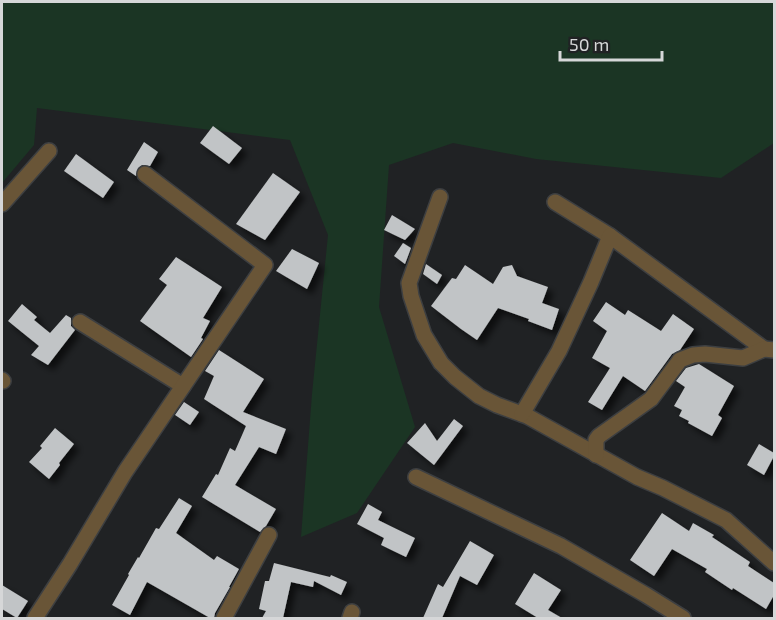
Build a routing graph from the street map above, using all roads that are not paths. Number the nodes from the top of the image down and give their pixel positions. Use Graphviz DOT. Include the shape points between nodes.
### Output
graph roads {
  1 [pos="49,151"];
  2 [pos="145,174"];
  3 [pos="440,196"];
  4 [pos="555,202"];
  5 [pos="2,204"];
  6 [pos="610,236"];
  7 [pos="80,322"];
  8 [pos="769,349"];
  9 [pos="183,386"];
  10 [pos="522,414"];
  11 [pos="596,455"];
  12 [pos="416,477"];
  13 [pos="269,535"];
  14 [pos="774,563"];
  15 [pos="35,618"];
  16 [pos="224,618"];
  17 [pos="683,618"];
  1 -- 5 [label="street"];
  2 -- 9 [label="street" via="265,265"];
  3 -- 10 [label="street" via="409,283 424,335 455,377 479,396"];
  4 -- 6 [label="street"];
  6 -- 8 [label="street"];
  6 -- 10 [label="street" via="559,351"];
  7 -- 9 [label="street"];
  8 -- 11 [label="street" via="743,358 705,354 680,360 651,399 599,436"];
  9 -- 15 [label="street"];
  10 -- 11 [label="street"];
  11 -- 14 [label="street" via="726,520"];
  12 -- 17 [label="street" via="561,546"];
  13 -- 16 [label="street"];
}
